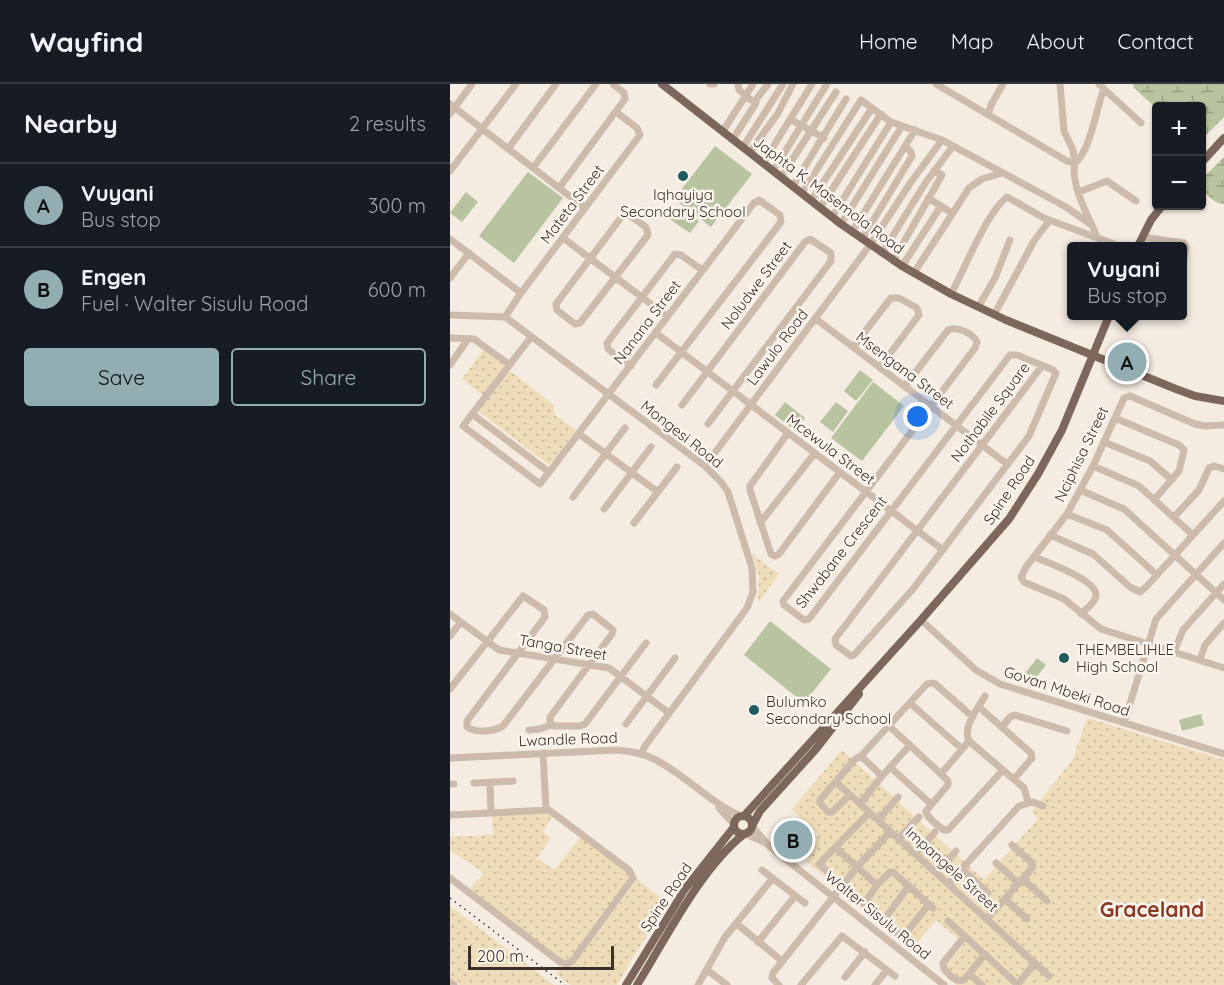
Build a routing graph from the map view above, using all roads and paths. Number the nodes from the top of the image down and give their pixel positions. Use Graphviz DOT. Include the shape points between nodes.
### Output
graph roads {
  1 [pos="472,84"];
  2 [pos="516,84"];
  3 [pos="556,84"];
  4 [pos="597,84"];
  5 [pos="613,84"];
  6 [pos="662,84"];
  7 [pos="738,84"];
  8 [pos="753,84"];
  9 [pos="768,84"];
  10 [pos="783,84"];
  11 [pos="793,84"];
  12 [pos="812,84"];
  13 [pos="827,84"];
  14 [pos="1003,84"];
  15 [pos="1060,84"];
  16 [pos="941,85"];
  17 [pos="1101,86"];
  18 [pos="836,92"];
  19 [pos="746,95"];
  20 [pos="846,99"];
  21 [pos="755,102"];
  22 [pos="452,108"];
  23 [pos="872,108"];
  24 [pos="616,112"];
  25 [pos="778,114"];
  26 [pos="880,114"];
  27 [pos="988,115"];
  28 [pos="789,120"];
  29 [pos="891,122"];
  30 [pos="1141,123"];
  31 [pos="801,125"];
  32 [pos="902,126"];
  33 [pos="483,128"];
  34 [pos="915,130"];
  35 [pos="723,131"];
  36 [pos="812,131"];
  37 [pos="1224,138"];
  38 [pos="823,139"];
  39 [pos="733,140"];
  40 [pos="942,140"];
  41 [pos="832,146"];
  42 [pos="905,146"];
  43 [pos="953,146"];
  44 [pos="508,149"];
  45 [pos="746,150"];
  46 [pos="842,153"];
  47 [pos="1206,158"];
  48 [pos="763,163"];
  49 [pos="1075,163"];
  50 [pos="533,168"];
  51 [pos="450,171"];
  52 [pos="773,171"];
  53 [pos="934,171"];
  54 [pos="1002,173"];
  55 [pos="781,177"];
  56 [pos="793,186"];
  57 [pos="559,188"];
  58 [pos="1079,192"];
  59 [pos="802,193"];
  60 [pos="928,198"];
  61 [pos="811,201"];
  62 [pos="1136,201"];
  63 [pos="941,206"];
  64 [pos="585,208"];
  65 [pos="820,208"];
  66 [pos="1159,210"];
  67 [pos="952,213"];
  68 [pos="832,217"];
  69 [pos="1049,221"];
  70 [pos="841,224"];
  71 [pos="1092,225"];
  72 [pos="852,232"];
  73 [pos="1097,237"];
  74 [pos="1142,237"];
  75 [pos="563,238"];
  76 [pos="450,239"];
  77 [pos="862,239"];
  78 [pos="1010,240"];
  79 [pos="1109,242"];
  80 [pos="1140,242"];
  81 [pos="1177,242"];
  82 [pos="870,245"];
  83 [pos="469,253"];
  84 [pos="882,253"];
  85 [pos="589,257"];
  86 [pos="893,261"];
  87 [pos="902,266"];
  88 [pos="702,270"];
  89 [pos="914,273"];
  90 [pos="615,277"];
  91 [pos="450,278"];
  92 [pos="521,293"];
  93 [pos="951,294"];
  94 [pos="641,296"];
  95 [pos="978,307"];
  96 [pos="450,315"];
  97 [pos="994,315"];
  98 [pos="667,316"];
  99 [pos="505,317"];
  100 [pos="816,319"];
  101 [pos="1107,320"];
  102 [pos="656,333"];
  103 [pos="531,337"];
  104 [pos="450,338"];
  105 [pos="468,339"];
  106 [pos="853,347"];
  107 [pos="681,352"];
  108 [pos="1093,354"];
  109 [pos="450,365"];
  110 [pos="510,365"];
  111 [pos="631,366"];
  112 [pos="1042,366"];
  113 [pos="880,367"];
  114 [pos="707,372"];
  115 [pos="656,385"];
  116 [pos="905,386"];
  117 [pos="733,391"];
  118 [pos="609,395"];
  119 [pos="1224,401"];
  120 [pos="682,405"];
  121 [pos="750,405"];
  122 [pos="931,406"];
  123 [pos="472,414"];
  124 [pos="1115,418"];
  125 [pos="708,424"];
  126 [pos="1224,425"];
  127 [pos="956,426"];
  128 [pos="625,428"];
  129 [pos="579,434"];
  130 [pos="788,434"];
  131 [pos="1104,442"];
  132 [pos="982,445"];
  133 [pos="651,447"];
  134 [pos="814,453"];
  135 [pos="606,454"];
  136 [pos="1008,464"];
  137 [pos="705,466"];
  138 [pos="1093,466"];
  139 [pos="677,467"];
  140 [pos="1224,469"];
  141 [pos="549,472"];
  142 [pos="632,472"];
  143 [pos="840,472"];
  144 [pos="1172,480"];
  145 [pos="1080,490"];
  146 [pos="658,492"];
  147 [pos="866,492"];
  148 [pos="573,497"];
  149 [pos="1154,500"];
  150 [pos="1224,501"];
  151 [pos="604,510"];
  152 [pos="891,511"];
  153 [pos="1067,514"];
  154 [pos="1174,518"];
  155 [pos="634,523"];
  156 [pos="760,523"];
  157 [pos="917,531"];
  158 [pos="1050,535"];
  159 [pos="1193,535"];
  160 [pos="1224,543"];
  161 [pos="943,550"];
  162 [pos="1175,555"];
  163 [pos="1034,557"];
  164 [pos="1196,573"];
  165 [pos="1157,575"];
  166 [pos="1224,584"];
  167 [pos="1216,593"];
  168 [pos="1224,600"];
  169 [pos="450,614"];
  170 [pos="1081,614"];
  171 [pos="921,620"];
  172 [pos="461,622"];
  173 [pos="1224,623"];
  174 [pos="450,636"];
  175 [pos="486,641"];
  176 [pos="646,643"];
  177 [pos="1148,644"];
  178 [pos="1174,652"];
  179 [pos="518,653"];
  180 [pos="890,654"];
  181 [pos="555,658"];
  182 [pos="675,658"];
  183 [pos="1200,660"];
  184 [pos="590,664"];
  185 [pos="1224,668"];
  186 [pos="621,677"];
  187 [pos="450,689"];
  188 [pos="647,696"];
  189 [pos="985,696"];
  190 [pos="910,703"];
  191 [pos="979,707"];
  192 [pos="669,713"];
  193 [pos="973,717"];
  194 [pos="1124,723"];
  195 [pos="626,724"];
  196 [pos="551,725"];
  197 [pos="889,726"];
  198 [pos="1002,727"];
  199 [pos="529,730"];
  200 [pos="1067,731"];
  201 [pos="969,741"];
  202 [pos="910,745"];
  203 [pos="962,750"];
  204 [pos="543,753"];
  205 [pos="641,754"];
  206 [pos="1224,754"];
  207 [pos="861,756"];
  208 [pos="450,758"];
  209 [pos="890,767"];
  210 [pos="1003,770"];
  211 [pos="941,774"];
  212 [pos="882,776"];
  213 [pos="1014,779"];
  214 [pos="513,781"];
  215 [pos="836,782"];
  216 [pos="474,783"];
  217 [pos="490,783"];
  218 [pos="850,795"];
  219 [pos="898,797"];
  220 [pos="708,798"];
  221 [pos="1028,802"];
  222 [pos="860,804"];
  223 [pos="931,804"];
  224 [pos="1043,806"];
  225 [pos="546,809"];
  226 [pos="491,812"];
  227 [pos="869,813"];
  228 [pos="450,815"];
  229 [pos="742,816"];
  230 [pos="919,817"];
  231 [pos="878,820"];
  232 [pos="734,825"];
  233 [pos="752,825"];
  234 [pos="891,832"];
  235 [pos="935,832"];
  236 [pos="745,834"];
  237 [pos="898,839"];
  238 [pos="766,843"];
  239 [pos="1012,845"];
  240 [pos="837,849"];
  241 [pos="956,850"];
  242 [pos="915,854"];
  243 [pos="996,863"];
  244 [pos="857,867"];
  245 [pos="762,870"];
  246 [pos="962,870"];
  247 [pos="827,871"];
  248 [pos="937,872"];
  249 [pos="450,878"];
  250 [pos="772,879"];
  251 [pos="1021,881"];
  252 [pos="949,883"];
  253 [pos="877,885"];
  254 [pos="909,886"];
  255 [pos="988,894"];
  256 [pos="795,896"];
  257 [pos="833,897"];
  258 [pos="1005,899"];
  259 [pos="1047,901"];
  260 [pos="805,903"];
  261 [pos="987,919"];
  262 [pos="1027,919"];
  263 [pos="883,921"];
  264 [pos="948,921"];
  265 [pos="736,923"];
  266 [pos="965,936"];
  267 [pos="758,942"];
  268 [pos="865,952"];
  269 [pos="985,954"];
  270 [pos="782,961"];
  271 [pos="1035,963"];
  272 [pos="707,970"];
  273 [pos="887,970"];
  274 [pos="969,974"];
  275 [pos="895,976"];
  276 [pos="1049,976"];
  277 [pos="845,977"];
  278 [pos="450,982"];
  279 [pos="454,985"];
  280 [pos="626,985"];
  281 [pos="637,985"];
  282 [pos="698,985"];
  283 [pos="727,985"];
  284 [pos="779,985"];
  285 [pos="801,985"];
  286 [pos="875,985"];
  287 [pos="944,985"];
  288 [pos="982,985"];
  289 [pos="1018,985"];
  1 -- 22 [label="street"];
  2 -- 33 [label="street"];
  3 -- 44 [label="street"];
  4 -- 50 [label="street"];
  5 -- 24 [label="street" via="626,97"];
  6 -- 35 [label="main road, Japhta K. Masemola Road"];
  7 -- 19 [label="street"];
  8 -- 19 [label="street"];
  9 -- 21 [label="street"];
  10 -- 45 [label="street"];
  11 -- 25 [label="street"];
  12 -- 28 [label="street"];
  13 -- 31 [label="street"];
  14 -- 27 [label="street"];
  15 -- 49 [label="street" via="1062,124"];
  16 -- 27 [label="street"];
  17 -- 30 [label="street"];
  17 -- 49 [label="street" via="1087,142"];
  18 -- 36 [label="street"];
  19 -- 21 [label="street"];
  19 -- 35 [label="street"];
  20 -- 38 [label="street"];
  21 -- 39 [label="street"];
  22 -- 33 [label="street"];
  23 -- 26 [label="street"];
  23 -- 41 [label="street" via="861,99"];
  23 -- 46 [label="street"];
  24 -- 57 [label="street"];
  24 -- 64 [label="street, Mateta Street" via="640,135"];
  25 -- 28 [label="street"];
  25 -- 45 [label="street"];
  26 -- 29 [label="street"];
  26 -- 65 [label="street"];
  27 -- 49 [label="street"];
  28 -- 31 [label="street"];
  28 -- 48 [label="street"];
  29 -- 32 [label="street"];
  29 -- 68 [label="street"];
  31 -- 36 [label="street"];
  31 -- 52 [label="street"];
  32 -- 34 [label="street"];
  32 -- 70 [label="street"];
  33 -- 44 [label="street"];
  33 -- 51 [label="street"];
  34 -- 40 [label="street"];
  34 -- 42 [label="street"];
  35 -- 39 [label="main road, Japhta K. Masemola Road"];
  36 -- 38 [label="street"];
  36 -- 55 [label="street"];
  37 -- 47 [label="main road"];
  38 -- 41 [label="street"];
  38 -- 56 [label="street"];
  39 -- 45 [label="main road, Japhta K. Masemola Road"];
  40 -- 43 [label="street"];
  40 -- 82 [label="street, Lawulo Road"];
  41 -- 46 [label="street"];
  41 -- 59 [label="street"];
  42 -- 72 [label="street"];
  42 -- 77 [label="street" via="912,156"];
  43 -- 53 [label="street"];
  43 -- 54 [label="street"];
  44 -- 50 [label="street"];
  45 -- 48 [label="main road, Japhta K. Masemola Road"];
  46 -- 61 [label="street"];
  48 -- 52 [label="main road, Japhta K. Masemola Road"];
  49 -- 58 [label="street"];
  50 -- 57 [label="street"];
  52 -- 55 [label="main road, Japhta K. Masemola Road"];
  53 -- 60 [label="street" via="942,175"];
  53 -- 84 [label="street"];
  54 -- 67 [label="street" via="973,184"];
  54 -- 71 [label="street"];
  55 -- 56 [label="main road, Japhta K. Masemola Road"];
  56 -- 59 [label="main road, Japhta K. Masemola Road"];
  57 -- 64 [label="street"];
  58 -- 62 [label="street" via="1107,181"];
  58 -- 71 [label="street"];
  59 -- 61 [label="main road, Japhta K. Masemola Road"];
  60 -- 63 [label="street"];
  60 -- 86 [label="street"];
  61 -- 65 [label="main road, Japhta K. Masemola Road"];
  63 -- 67 [label="street"];
  63 -- 87 [label="street"];
  64 -- 75 [label="street, Mateta Street"];
  65 -- 68 [label="main road, Japhta K. Masemola Road"];
  66 -- 74 [label="main road"];
  67 -- 89 [label="street"];
  68 -- 70 [label="main road, Japhta K. Masemola Road"];
  69 -- 73 [label="street"];
  69 -- 93 [label="street" via="1006,197 981,234"];
  69 -- 97 [label="street"];
  70 -- 72 [label="main road, Japhta K. Masemola Road"];
  71 -- 73 [label="street"];
  72 -- 77 [label="main road, Japhta K. Masemola Road"];
  73 -- 79 [label="street"];
  74 -- 80 [label="main road"];
  74 -- 81 [label="street"];
  75 -- 85 [label="street"];
  75 -- 92 [label="street, Mateta Street"];
  76 -- 83 [label="street"];
  77 -- 82 [label="main road, Japhta K. Masemola Road"];
  78 -- 95 [label="street"];
  82 -- 84 [label="main road, Japhta K. Masemola Road"];
  82 -- 100 [label="street, Lawulo Road"];
  83 -- 91 [label="street"];
  83 -- 92 [label="street"];
  84 -- 86 [label="main road, Japhta K. Masemola Road"];
  85 -- 90 [label="street"];
  85 -- 90 [label="street" via="623,214 646,227 646,236"];
  85 -- 90 [label="street" via="555,305 575,324 580,323"];
  86 -- 87 [label="main road, Japhta K. Masemola Road"];
  87 -- 89 [label="main road, Japhta K. Masemola Road"];
  88 -- 94 [label="street" via="675,254"];
  88 -- 98 [label="street, Nanana Street"];
  88 -- 107 [label="street, Nanana Street" via="756,201 763,201 781,217"];
  89 -- 93 [label="main road, Japhta K. Masemola Road"];
  90 -- 94 [label="street"];
  92 -- 99 [label="street, Mateta Street"];
  93 -- 95 [label="main road, Japhta K. Masemola Road"];
  94 -- 98 [label="street"];
  94 -- 111 [label="street" via="607,343"];
  95 -- 97 [label="main road, Japhta K. Masemola Road"];
  96 -- 99 [label="street"];
  97 -- 108 [label="main road, Japhta K. Masemola Road"];
  98 -- 102 [label="street, Nanana Street"];
  99 -- 103 [label="street, Mongesi Road"];
  100 -- 106 [label="street, Msengana Street"];
  100 -- 121 [label="street, Lawulo Road"];
  101 -- 108 [label="main road, Spine Road"];
  102 -- 107 [label="street, Mcewula Street"];
  102 -- 111 [label="street, Nanana Street"];
  103 -- 110 [label="street"];
  103 -- 118 [label="street, Mongesi Road"];
  104 -- 105 [label="street"];
  105 -- 109 [label="street"];
  105 -- 110 [label="street" via="477,341"];
  106 -- 113 [label="street, Msengana Street"];
  106 -- 113 [label="street" via="891,298 917,308 919,315"];
  107 -- 114 [label="street, Mcewula Street"];
  107 -- 115 [label="street"];
  108 -- 119 [label="main road, Japhta K. Masemola Road" via="1187,393"];
  108 -- 171 [label="main road, Spine Road" via="1062,430 1023,497 992,540"];
  110 -- 123 [label="street"];
  111 -- 118 [label="street, Nanana Street"];
  112 -- 127 [label="street, Shwabane Crescent" via="1010,355"];
  112 -- 132 [label="street, Nothabile Square"];
  112 -- 136 [label="street, Nothabile Square" via="1053,370 1056,376 1032,431"];
  113 -- 116 [label="street, Msengana Street"];
  114 -- 117 [label="street, Mcewula Street"];
  114 -- 117 [label="street, Noludwe Street" via="807,241 814,241 832,256 831,261"];
  114 -- 120 [label="street"];
  116 -- 122 [label="street, Msengana Street"];
  116 -- 122 [label="street, Shwabane Crescent" via="948,330 956,328 974,336 975,348"];
  117 -- 121 [label="street, Mcewula Street"];
  117 -- 125 [label="street"];
  118 -- 129 [label="street, Nanana Street"];
  118 -- 137 [label="street, Mongesi Road"];
  121 -- 130 [label="street, Mcewula Street"];
  121 -- 137 [label="street, Lawulo Road"];
  122 -- 127 [label="street, Msengana Street"];
  122 -- 147 [label="street, Shwabane Crescent"];
  123 -- 141 [label="street"];
  123 -- 141 [label="street, Nanana Street" via="463,426 540,484"];
  124 -- 126 [label="street, Nciphisa Street" via="1124,398 1130,396 1201,425"];
  124 -- 131 [label="street, Nciphisa Street"];
  124 -- 144 [label="street" via="1183,448 1179,471"];
  127 -- 132 [label="street, Msengana Street"];
  127 -- 152 [label="street, Shwabane Crescent"];
  128 -- 135 [label="street"];
  129 -- 135 [label="street"];
  129 -- 141 [label="street, Nanana Street"];
  130 -- 134 [label="street, Mcewula Street"];
  130 -- 156 [label="street" via="750,486"];
  131 -- 138 [label="street, Nciphisa Street"];
  131 -- 144 [label="street" via="1150,461"];
  132 -- 136 [label="street, Msengana Street"];
  132 -- 157 [label="street, Nothabile Square"];
  133 -- 142 [label="street"];
  134 -- 143 [label="street, Mcewula Street"];
  134 -- 156 [label="street"];
  135 -- 142 [label="street"];
  135 -- 148 [label="street"];
  136 -- 161 [label="street, Nothabile Square"];
  137 -- 192 [label="street, Mongesi Road" via="729,495 752,568 753,592 747,608"];
  138 -- 145 [label="street, Nciphisa Street"];
  138 -- 149 [label="street" via="1136,484"];
  139 -- 146 [label="street"];
  140 -- 154 [label="street" via="1209,468 1201,486"];
  142 -- 146 [label="street"];
  142 -- 151 [label="street"];
  143 -- 147 [label="street, Mcewula Street"];
  143 -- 156 [label="street" via="779,554 770,552"];
  144 -- 149 [label="street"];
  145 -- 153 [label="street, Nciphisa Street"];
  145 -- 162 [label="street" via="1124,509"];
  146 -- 155 [label="street"];
  147 -- 152 [label="street, Mcewula Street"];
  147 -- 152 [label="street, Shwabane Crescent" via="783,601 784,605 804,620 809,619"];
  149 -- 154 [label="street"];
  150 -- 159 [label="street"];
  152 -- 157 [label="street, Mcewula Street"];
  153 -- 158 [label="street, Nciphisa Street"];
  153 -- 165 [label="street" via="1107,530"];
  154 -- 159 [label="street"];
  157 -- 161 [label="street, Mcewula Street"];
  157 -- 161 [label="street, Nothabile Square" via="835,639 836,645 848,655 854,656 903,602"];
  158 -- 163 [label="street, Nciphisa Street"];
  158 -- 165 [label="street" via="1093,554 1137,591"];
  159 -- 162 [label="street"];
  160 -- 164 [label="street"];
  162 -- 164 [label="street"];
  162 -- 165 [label="street"];
  163 -- 170 [label="street, Nciphisa Street" via="1022,572 1023,581 1064,599"];
  163 -- 170 [label="street" via="1076,575 1092,587 1095,599"];
  164 -- 167 [label="street"];
  164 -- 177 [label="street" via="1158,615"];
  166 -- 167 [label="street"];
  167 -- 168 [label="street"];
  167 -- 178 [label="street" via="1183,630"];
  169 -- 172 [label="street, Tanga Street"];
  170 -- 177 [label="street, Nciphisa Street" via="1101,630"];
  171 -- 180 [label="main road, Spine Road"];
  171 -- 194 [label="street, Govan Mbeki Road" via="993,681"];
  172 -- 174 [label="street"];
  172 -- 175 [label="street, Tanga Street"];
  173 -- 183 [label="street" via="1205,645"];
  175 -- 179 [label="street, Tanga Street" via="500,650"];
  175 -- 179 [label="street" via="520,597 526,596 544,610 545,617"];
  175 -- 187 [label="street"];
  176 -- 186 [label="street"];
  177 -- 178 [label="street, Nciphisa Street"];
  177 -- 194 [label="street"];
  178 -- 183 [label="street, Nciphisa Street"];
  179 -- 181 [label="street, Tanga Street"];
  179 -- 181 [label="street" via="467,721 470,730 500,728"];
  180 -- 229 [label="main road, Spine Road"];
  180 -- 233 [label="main road, Spine Road"];
  181 -- 184 [label="street, Tanga Street"];
  181 -- 184 [label="street" via="586,617 593,614 613,630"];
  182 -- 188 [label="street"];
  183 -- 185 [label="street, Nciphisa Street"];
  184 -- 186 [label="street, Tanga Street" via="608,667"];
  184 -- 196 [label="street" via="550,717"];
  186 -- 188 [label="street, Tanga Street"];
  186 -- 196 [label="street" via="585,724"];
  188 -- 192 [label="street, Tanga Street"];
  188 -- 195 [label="street"];
  189 -- 191 [label="street"];
  190 -- 193 [label="street" via="931,682"];
  190 -- 197 [label="street"];
  190 -- 203 [label="street"];
  191 -- 193 [label="street"];
  191 -- 198 [label="street"];
  192 -- 205 [label="street, Mongesi Road"];
  193 -- 201 [label="street" via="967,729"];
  194 -- 206 [label="street, Govan Mbeki Road"];
  196 -- 199 [label="street"];
  197 -- 202 [label="street"];
  197 -- 207 [label="street"];
  198 -- 200 [label="street" via="1015,715"];
  198 -- 213 [label="street" via="1032,756"];
  201 -- 203 [label="street"];
  201 -- 210 [label="street"];
  202 -- 209 [label="street"];
  202 -- 211 [label="street"];
  203 -- 211 [label="street"];
  204 -- 205 [label="street, Lwandle Road" via="617,750"];
  204 -- 208 [label="street, Lwandle Road"];
  204 -- 225 [label="street"];
  205 -- 220 [label="street, Lwandle Road" via="657,760"];
  207 -- 212 [label="street"];
  207 -- 215 [label="street"];
  209 -- 212 [label="street"];
  209 -- 223 [label="street"];
  210 -- 213 [label="street"];
  210 -- 223 [label="street" via="948,830 927,815"];
  211 -- 223 [label="street" via="948,785"];
  212 -- 222 [label="street"];
  213 -- 221 [label="street" via="1024,788"];
  214 -- 217 [label="street"];
  215 -- 218 [label="street, Impangele Street"];
  215 -- 218 [label="street" via="820,800 821,806 832,812"];
  216 -- 217 [label="street"];
  217 -- 226 [label="street"];
  218 -- 222 [label="street, Impangele Street"];
  219 -- 231 [label="street"];
  220 -- 229 [label="street, Lwandle Road"];
  220 -- 232 [label="street, Lwandle Road"];
  221 -- 224 [label="street"];
  221 -- 246 [label="street" via="1019,806"];
  222 -- 227 [label="street, Impangele Street"];
  225 -- 226 [label="street"];
  225 -- 249 [label="street" via="633,876 630,886 573,960 567,964 560,962"];
  226 -- 228 [label="street"];
  227 -- 231 [label="street, Impangele Street"];
  227 -- 240 [label="street"];
  229 -- 232 [label="main road, Spine Road"];
  229 -- 233 [label="main road" via="750,818"];
  230 -- 237 [label="street"];
  231 -- 234 [label="street, Impangele Street"];
  232 -- 236 [label="main road" via="737,832"];
  232 -- 280 [label="main road, Spine Road" via="685,889"];
  233 -- 236 [label="main road, Spine Road"];
  233 -- 238 [label="street, Walter Sisulu Road"];
  234 -- 237 [label="street, Impangele Street"];
  234 -- 244 [label="street"];
  235 -- 242 [label="street"];
  236 -- 238 [label="street, Walter Sisulu Road"];
  236 -- 281 [label="main road, Spine Road" via="725,850 695,891"];
  237 -- 242 [label="street, Impangele Street"];
  238 -- 257 [label="street, Walter Sisulu Road"];
  239 -- 251 [label="street" via="1031,862 1032,869"];
  240 -- 244 [label="street"];
  240 -- 247 [label="street" via="819,864"];
  241 -- 248 [label="street"];
  242 -- 248 [label="street, Impangele Street"];
  243 -- 251 [label="street"];
  244 -- 253 [label="street"];
  244 -- 257 [label="street"];
  245 -- 250 [label="street"];
  246 -- 252 [label="street"];
  246 -- 255 [label="street"];
  248 -- 252 [label="street, Impangele Street"];
  250 -- 256 [label="street"];
  250 -- 265 [label="street"];
  251 -- 258 [label="street"];
  251 -- 259 [label="street"];
  252 -- 261 [label="street, Impangele Street"];
  253 -- 254 [label="street" via="893,872"];
  253 -- 263 [label="street" via="864,904"];
  254 -- 263 [label="street"];
  254 -- 263 [label="street" via="931,906 903,935"];
  256 -- 260 [label="street"];
  256 -- 267 [label="street"];
  257 -- 270 [label="street"];
  257 -- 287 [label="street, Walter Sisulu Road"];
  258 -- 261 [label="street"];
  258 -- 262 [label="street"];
  261 -- 271 [label="street, Impangele Street"];
  264 -- 266 [label="street"];
  265 -- 267 [label="street"];
  265 -- 272 [label="street"];
  266 -- 269 [label="street"];
  266 -- 274 [label="street" via="943,966 957,981"];
  267 -- 270 [label="street"];
  268 -- 273 [label="street"];
  268 -- 277 [label="street"];
  268 -- 285 [label="street" via="842,936"];
  269 -- 274 [label="street"];
  269 -- 289 [label="street"];
  270 -- 284 [label="street" via="772,978"];
  271 -- 276 [label="street, Impangele Street"];
  271 -- 289 [label="street"];
  272 -- 282 [label="street"];
  272 -- 283 [label="street"];
  273 -- 275 [label="street"];
  273 -- 286 [label="street"];
  274 -- 288 [label="street"];
  278 -- 279 [label="street"];
}
